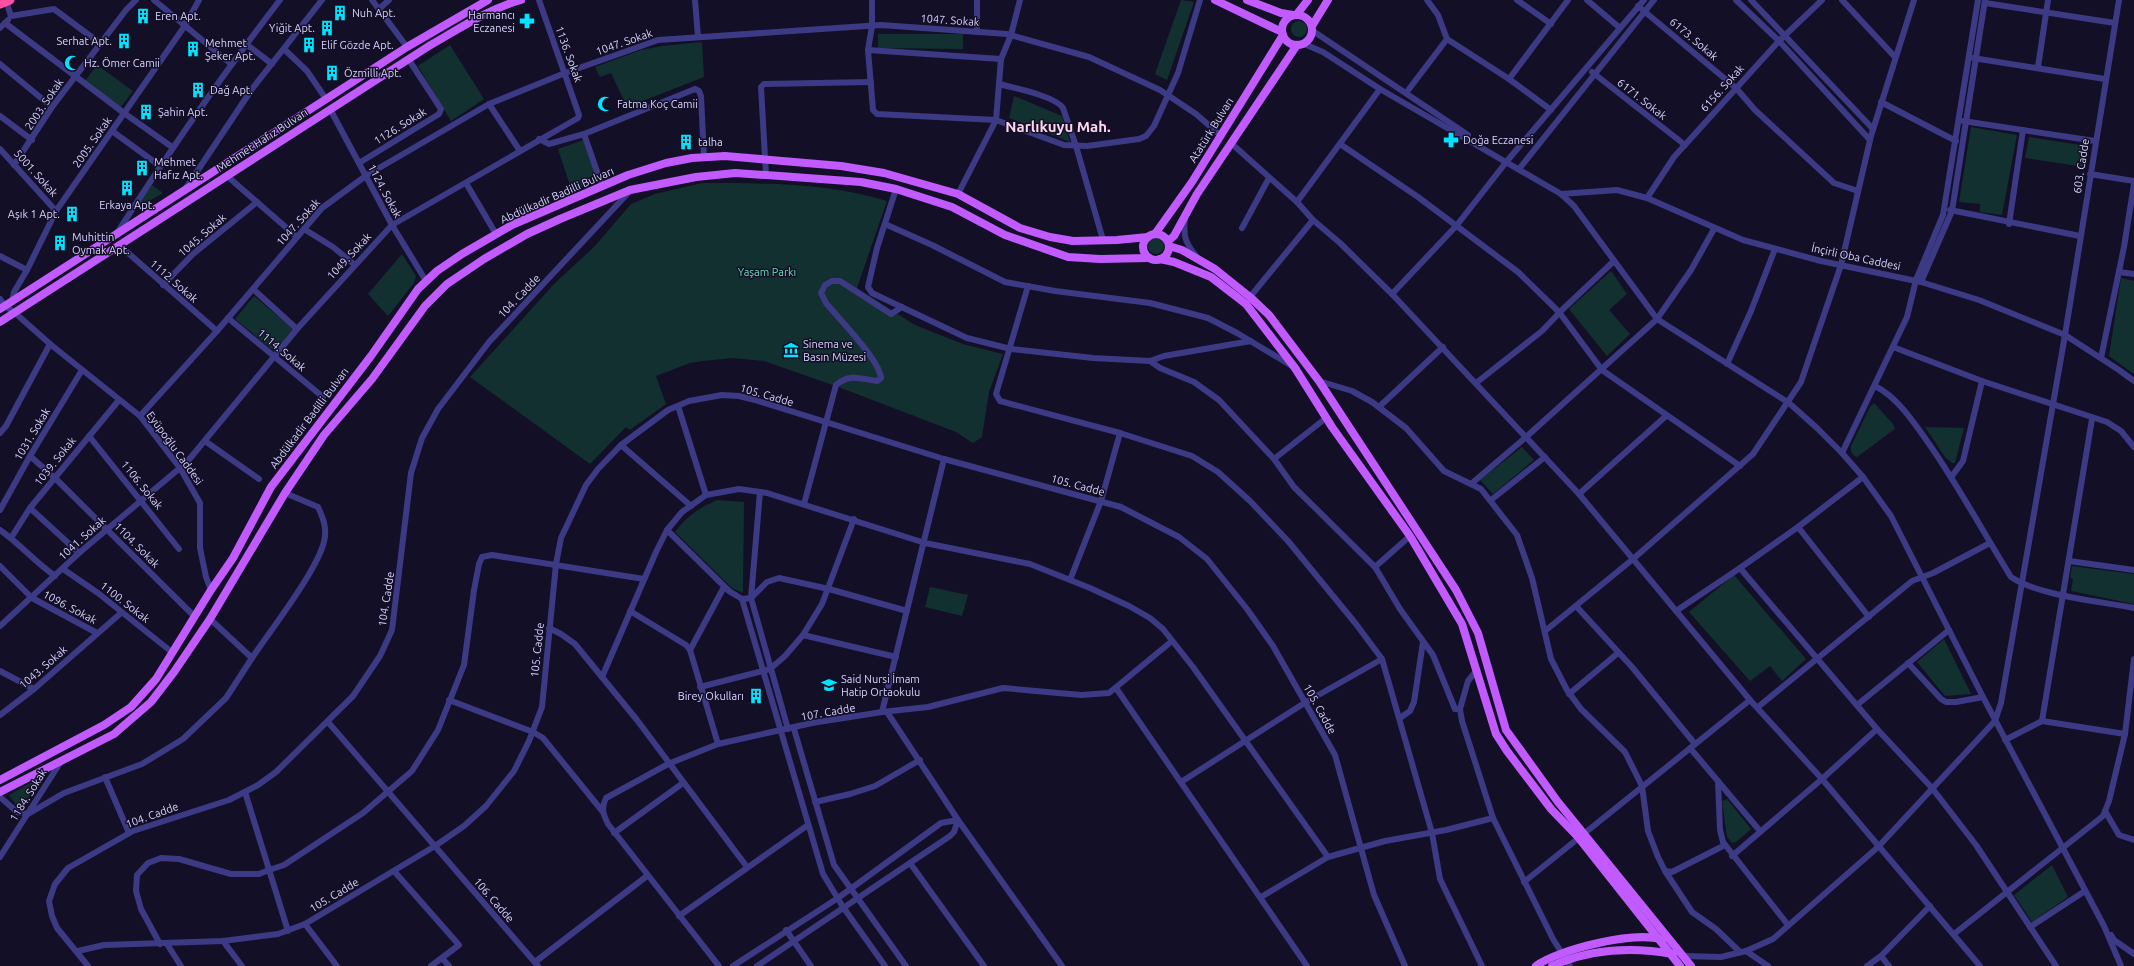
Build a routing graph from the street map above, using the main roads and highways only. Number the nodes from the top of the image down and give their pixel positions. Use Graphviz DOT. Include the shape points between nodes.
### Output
graph roads {
  1 [pos="488,0"];
  2 [pos="521,0"];
  3 [pos="1215,0"];
  4 [pos="1247,0"];
  5 [pos="1308,0"];
  6 [pos="1328,0"];
  7 [pos="1295,14"];
  8 [pos="1312,28"];
  9 [pos="1282,34"];
  10 [pos="1300,45"];
  11 [pos="1151,235"];
  12 [pos="1168,243"];
  13 [pos="1149,258"];
  14 [pos="1160,259"];
  15 [pos="2,305"];
  16 [pos="0,322"];
  17 [pos="0,780"];
  18 [pos="0,792"];
  19 [pos="1581,835"];
  20 [pos="1659,938"];
  21 [pos="1672,943"];
  22 [pos="1671,954"];
  23 [pos="1683,956"];
  24 [pos="1566,960"];
  25 [pos="1536,966"];
  26 [pos="1552,966"];
  27 [pos="1680,966"];
  28 [pos="1691,966"];
  1 -- 15 [label="main road, Mehmet Hafız Bulvarı" via="407,47 115,236"];
  2 -- 16 [label="main road, Mehmet Hafız Bulvarı" via="508,3 477,19 409,60"];
  3 -- 9 [label="main road"];
  4 -- 7 [label="main road" via="1281,13"];
  5 -- 7 [label="main road"];
  6 -- 8 [label="main road"];
  7 -- 8 [label="main road" via="1307,18"];
  7 -- 9 [label="main road" via="1283,23"];
  8 -- 10 [label="main road" via="1310,38"];
  9 -- 10 [label="main road" via="1287,41"];
  9 -- 11 [label="main road, Atatürk Bulvarı" via="1184,194"];
  10 -- 12 [label="main road" via="1197,194"];
  11 -- 12 [label="main road" via="1164,236"];
  11 -- 13 [label="main road" via="1143,247"];
  11 -- 17 [label="main road, Abdülkadir Badilli Bulvarı" via="1073,241 1050,237 1020,228 958,194 884,174 841,166 725,156 666,163 552,207 462,254 437,271 418,289 371,356 271,487 233,558 173,653 156,679 131,707 104,725"];
  12 -- 14 [label="main road" via="1166,255"];
  12 -- 19 [label="main road" via="1215,269 1250,297 1269,315 1319,381 1456,590 1478,633 1506,730"];
  13 -- 14 [label="main road"];
  13 -- 18 [label="main road, Abdülkadir Badilli Bulvarı" via="1068,257 1005,235 952,207 896,189 861,182 736,173 696,177 630,190 527,234 447,284 425,306 372,379 324,435 210,619 151,702 114,734"];
  14 -- 19 [label="main road" via="1211,277 1246,304 1295,368 1326,418 1410,536 1462,624 1496,734 1551,809"];
  19 -- 20 [label="main road"];
  19 -- 21 [label="main road"];
  20 -- 21 [label="main road"];
  20 -- 22 [label="main road"];
  20 -- 24 [label="main road" via="1634,938 1587,946"];
  21 -- 23 [label="main road"];
  22 -- 23 [label="main road"];
  22 -- 24 [label="main road" via="1627,949"];
  22 -- 27 [label="main road"];
  23 -- 28 [label="main road"];
  24 -- 25 [label="main road"];
  24 -- 26 [label="main road"];
}
